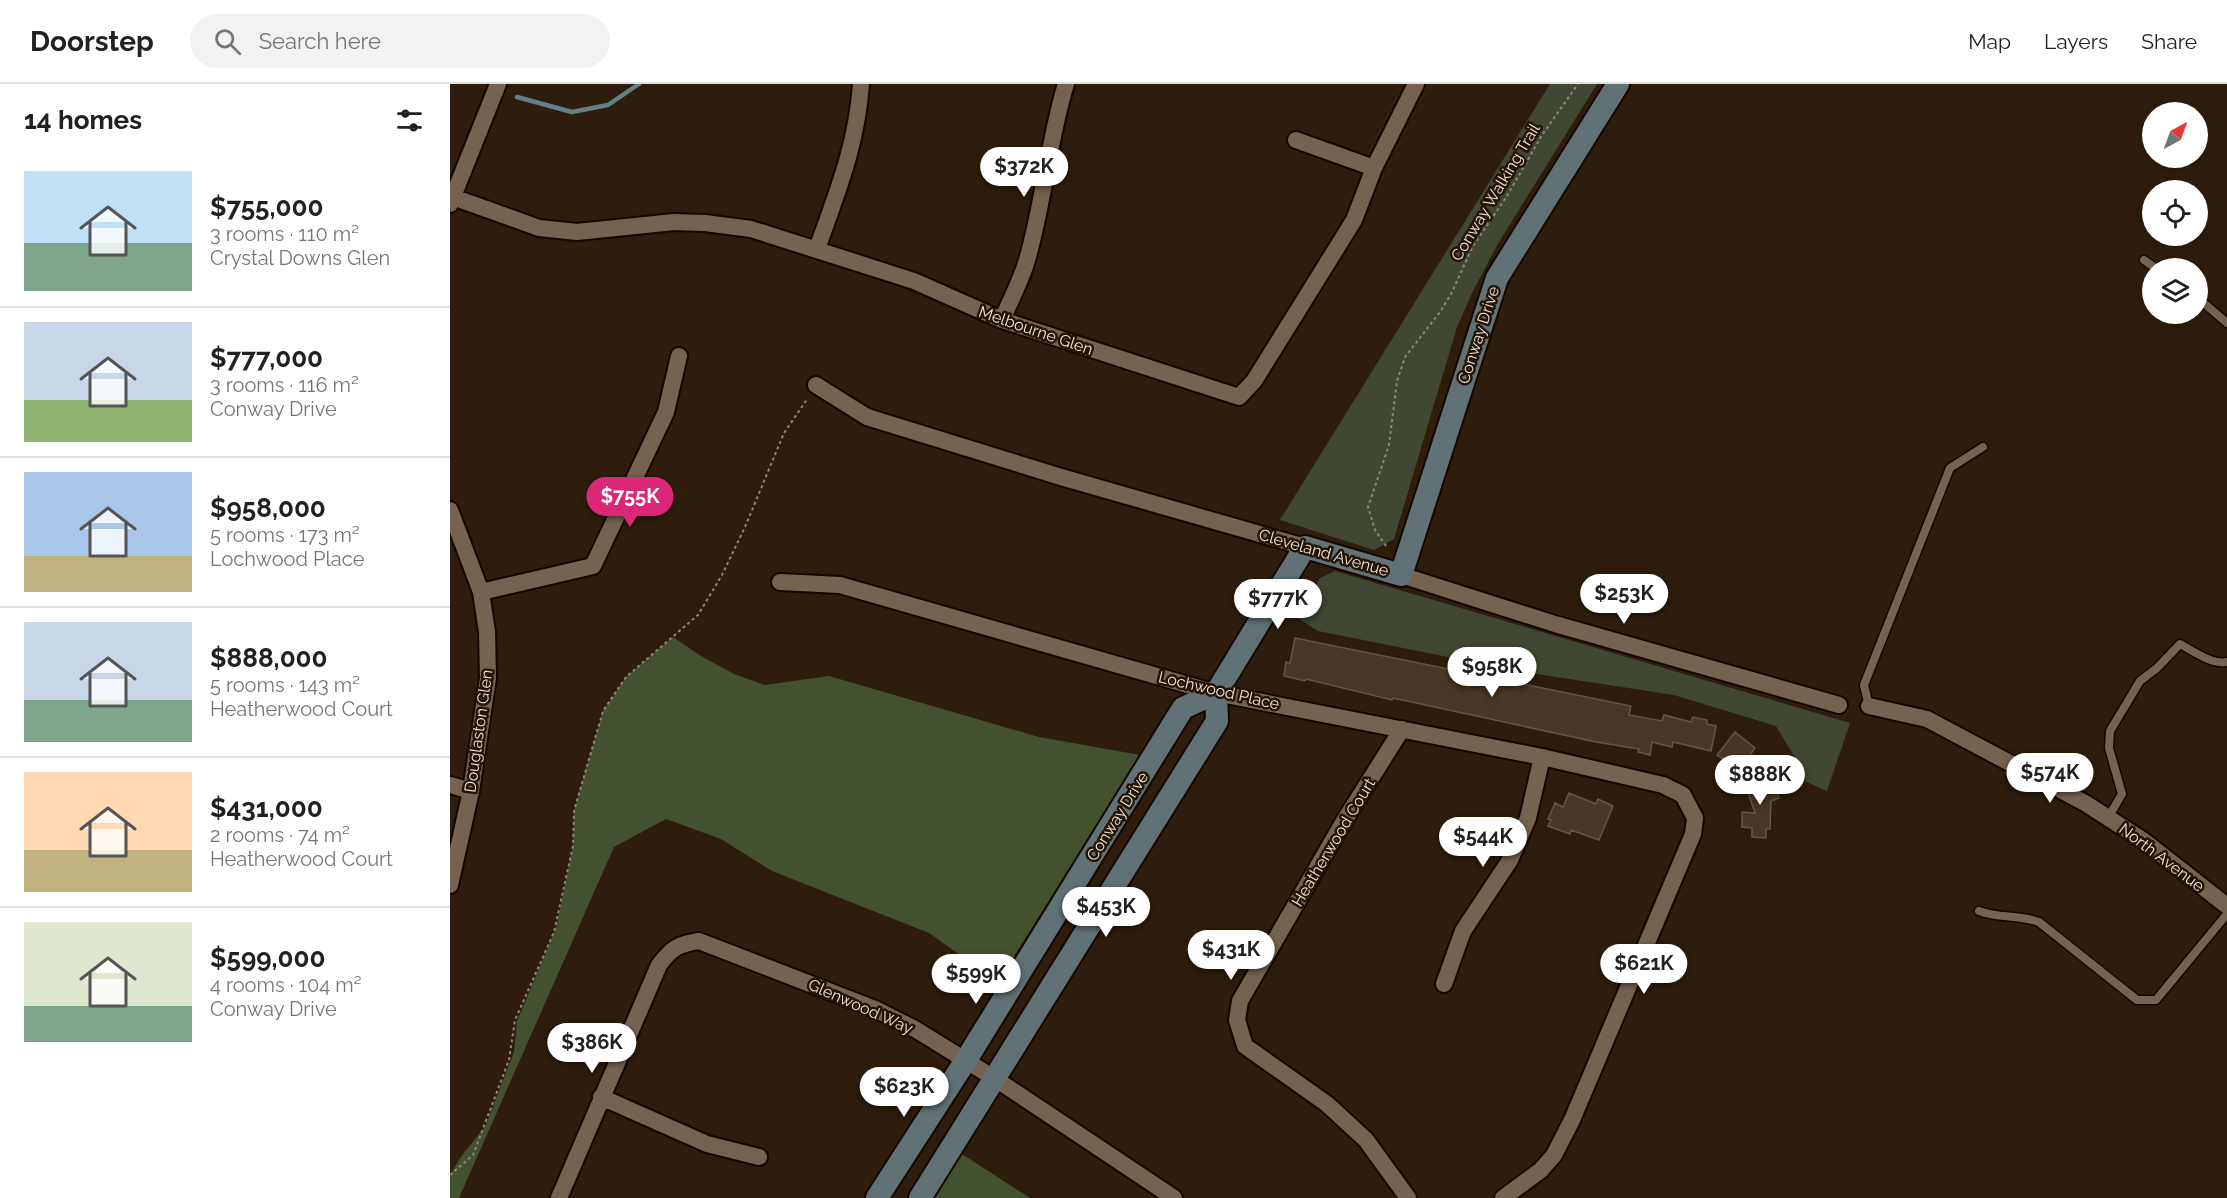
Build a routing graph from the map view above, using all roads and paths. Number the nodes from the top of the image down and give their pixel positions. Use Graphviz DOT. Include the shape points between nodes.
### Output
graph roads {
  1 [pos="498,84"];
  2 [pos="861,84"];
  3 [pos="1066,84"];
  4 [pos="1416,84"];
  5 [pos="1578,84"];
  6 [pos="1618,84"];
  7 [pos="1296,140"];
  8 [pos="1374,168"];
  9 [pos="451,199"];
  10 [pos="817,249"];
  11 [pos="2208,307"];
  12 [pos="1002,320"];
  13 [pos="2227,323"];
  14 [pos="678,356"];
  15 [pos="816,385"];
  16 [pos="1983,447"];
  17 [pos="450,510"];
  18 [pos="1386,546"];
  19 [pos="1305,547"];
  20 [pos="1401,574"];
  21 [pos="780,582"];
  22 [pos="481,592"];
  23 [pos="2227,662"];
  24 [pos="1216,693"];
  25 [pos="1839,705"];
  26 [pos="1869,706"];
  27 [pos="1402,729"];
  28 [pos="1542,757"];
  29 [pos="450,785"];
  30 [pos="471,791"];
  31 [pos="2108,818"];
  32 [pos="450,885"];
  33 [pos="2227,906"];
  34 [pos="1979,911"];
  35 [pos="2227,914"];
  36 [pos="1444,984"];
  37 [pos="966,1060"];
  38 [pos="994,1078"];
  39 [pos="601,1097"];
  40 [pos="759,1157"];
  41 [pos="450,1175"];
  42 [pos="559,1198"];
  43 [pos="878,1198"];
  44 [pos="920,1198"];
  45 [pos="1174,1198"];
  46 [pos="1408,1198"];
  47 [pos="1503,1198"];
  1 -- 9 [label="street"];
  2 -- 10 [label="street" via="853,146"];
  3 -- 12 [label="street" via="1026,262"];
  4 -- 8 [label="street, Melbourne Glen"];
  5 -- 18 [label="path, Conway Walking Trail" via="1473,246 1440,312 1406,357 1397,381 1389,445 1368,507 1375,530"];
  6 -- 20 [label="street, Conway Drive" via="1497,278"];
  7 -- 8 [label="street"];
  8 -- 12 [label="street, Melbourne Glen" via="1354,220 1254,381 1239,397"];
  9 -- 10 [label="street, Melbourne Glen" via="538,228 577,232 674,222 705,223 751,229"];
  10 -- 12 [label="street, Melbourne Glen" via="914,281"];
  11 -- 13 [label="lane"];
  14 -- 22 [label="street" via="666,412 593,566"];
  15 -- 19 [label="street, Cleveland Avenue" via="867,417"];
  15 -- 41 [label="path" via="784,433 745,527 698,615 626,677 603,711 574,811 573,846 554,932 516,1020 509,1060 473,1155"];
  16 -- 26 [label="lane" via="1950,468 1864,685"];
  17 -- 22 [label="street, Douglaston Glen"];
  19 -- 20 [label="street, Cleveland Avenue"];
  19 -- 24 [label="street"];
  20 -- 25 [label="street, Cleveland Avenue" via="1556,624"];
  21 -- 24 [label="street, Lochwood Place" via="840,585"];
  22 -- 30 [label="street, Douglaston Glen" via="488,632 488,678"];
  23 -- 31 [label="lane" via="2206,658 2180,644 2140,681 2110,731 2109,748 2121,794"];
  24 -- 27 [label="street, Lochwood Place"];
  24 -- 37 [label="street, Conway Drive" via="1183,708"];
  24 -- 38 [label="street" via="1217,721"];
  26 -- 31 [label="street, North Avenue" via="1927,719"];
  27 -- 28 [label="street, Lochwood Place"];
  27 -- 46 [label="street, Heatherwood Court" via="1240,1000 1237,1020 1245,1046 1327,1104 1366,1140"];
  28 -- 36 [label="street" via="1528,818 1510,860 1464,931"];
  28 -- 47 [label="street, Lochwood Place" via="1663,785 1683,795 1695,818 1693,834 1572,1120 1554,1155 1541,1170"];
  29 -- 30 [label="street"];
  30 -- 32 [label="street, Douglaston Glen"];
  31 -- 33 [label="street, North Avenue"];
  34 -- 35 [label="lane" via="2024,916 2039,922 2137,1000 2148,1001 2156,1000"];
  37 -- 38 [label="street, Glenwood Way"];
  37 -- 39 [label="street, Glenwood Way" via="875,1009 699,940 682,943 659,965"];
  37 -- 43 [label="street, Conway Drive"];
  38 -- 44 [label="street"];
  38 -- 45 [label="street, Glenwood Way"];
  39 -- 40 [label="street" via="707,1144"];
  39 -- 42 [label="street"];
}
